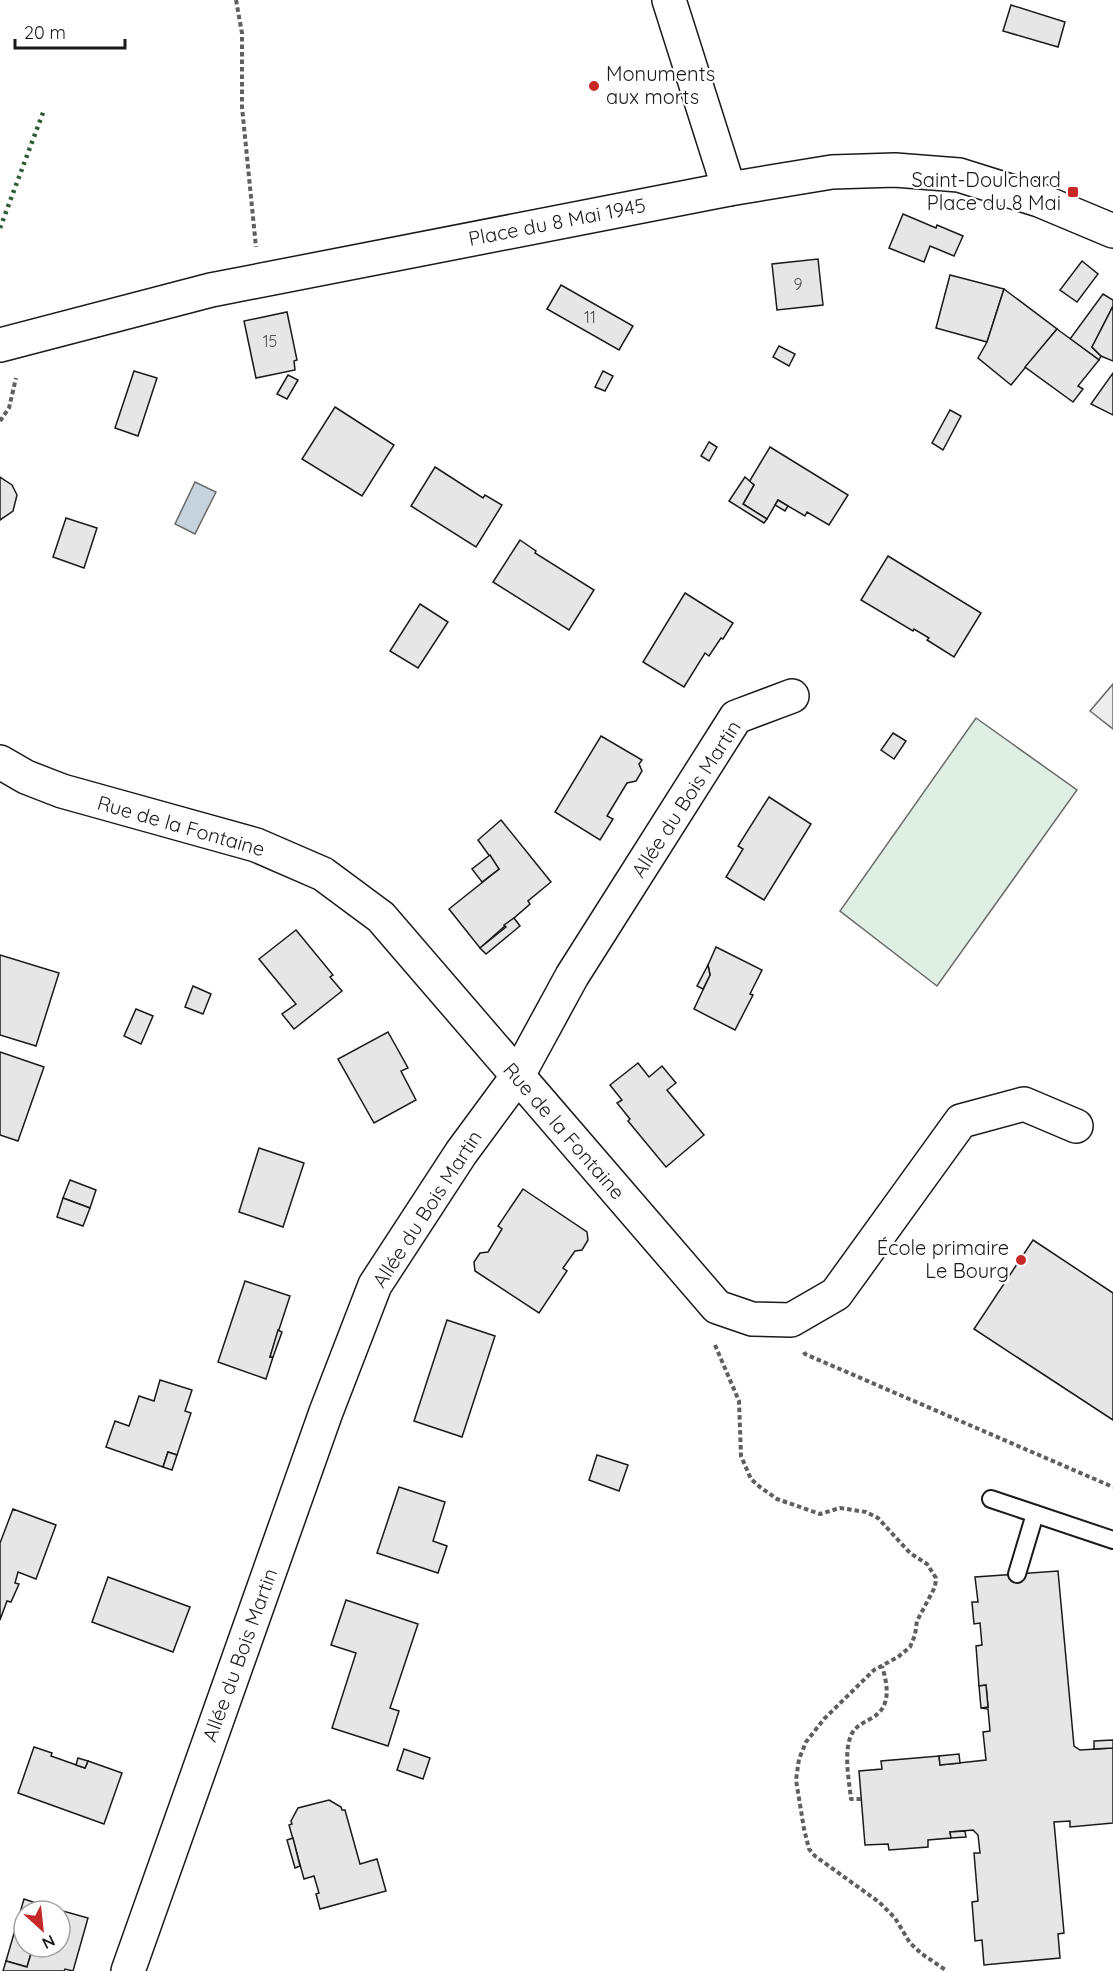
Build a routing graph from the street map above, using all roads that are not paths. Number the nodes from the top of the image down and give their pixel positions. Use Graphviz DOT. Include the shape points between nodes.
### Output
graph roads {
  1 [pos="669,0"];
  2 [pos="729,189"];
  3 [pos="1113,231"];
  4 [pos="0,345"];
  5 [pos="792,696"];
  6 [pos="0,762"];
  7 [pos="517,1077"];
  8 [pos="1076,1126"];
  9 [pos="991,1499"];
  10 [pos="1035,1514"];
  11 [pos="1113,1540"];
  12 [pos="1017,1574"];
  13 [pos="129,1971"];
  1 -- 2 [label="street"];
  2 -- 3 [label="street, Place du 8 Mai 1945" via="832,172 895,170 959,175 1039,200"];
  2 -- 4 [label="street, Place du 8 Mai 1945" via="212,290"];
  5 -- 7 [label="street, Allée du Bois Martin" via="736,717 572,976"];
  6 -- 7 [label="street, Rue de la Fontaine" via="63,791 256,845 323,874 381,917"];
  7 -- 8 [label="street, Rue de la Fontaine" via="717,1307 752,1319 791,1320 836,1294 961,1120 1024,1104"];
  7 -- 13 [label="street, Allée du Bois Martin" via="461,1153 375,1285 326,1412"];
  9 -- 10 [label="lane"];
  10 -- 11 [label="lane"];
  10 -- 12 [label="lane"];
}
